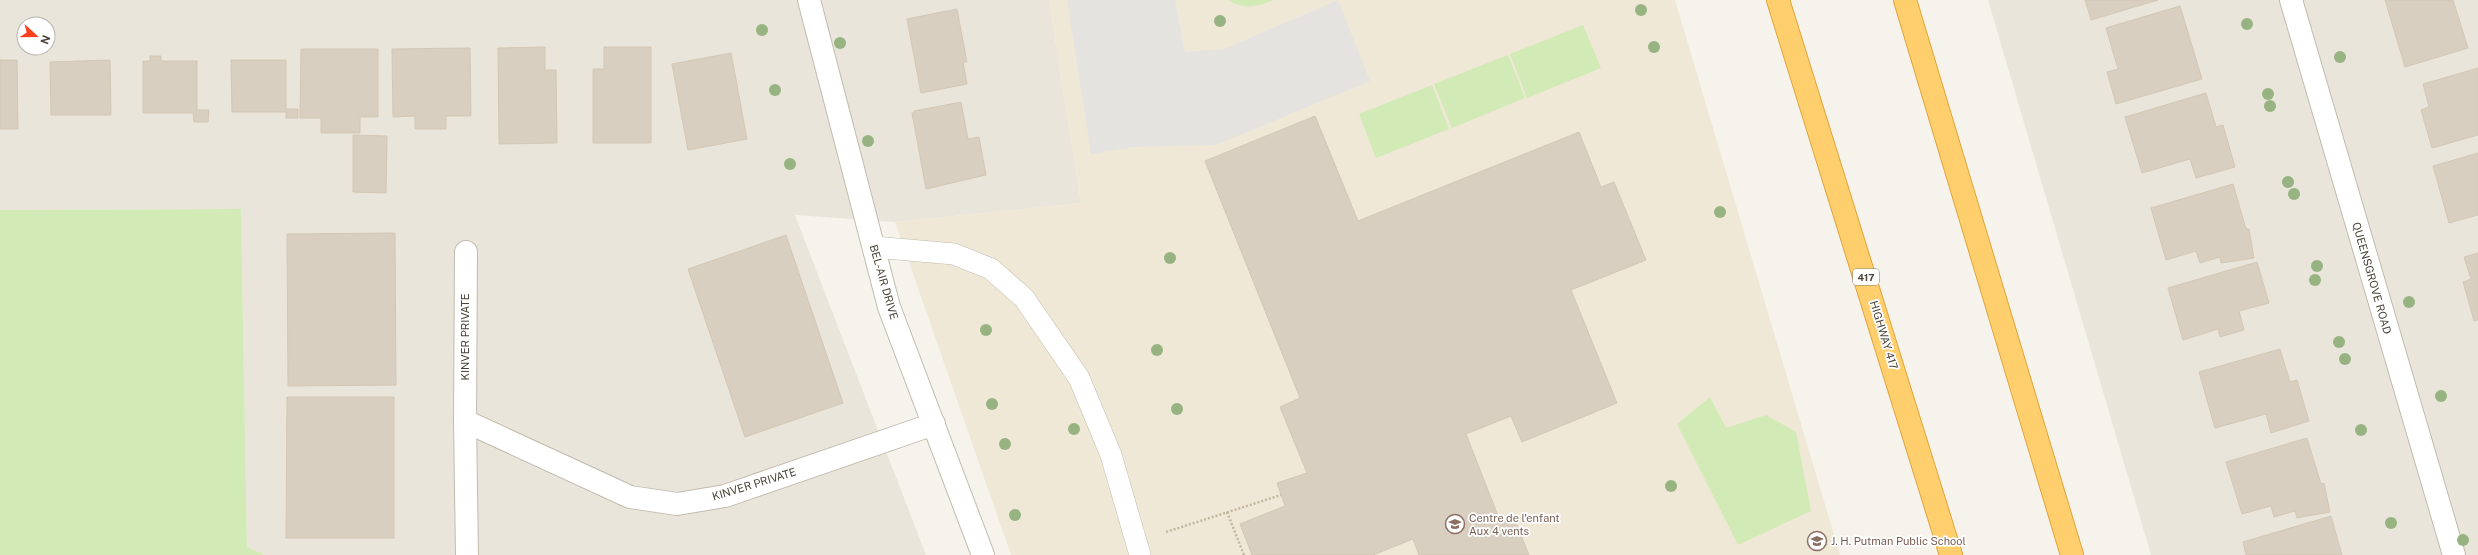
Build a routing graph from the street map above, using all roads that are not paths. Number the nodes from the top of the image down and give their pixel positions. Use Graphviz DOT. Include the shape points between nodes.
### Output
graph roads {
  1 [pos="809,0"];
  2 [pos="1778,0"];
  3 [pos="1905,0"];
  4 [pos="2291,0"];
  5 [pos="874,248"];
  6 [pos="466,252"];
  7 [pos="465,421"];
  8 [pos="934,424"];
  9 [pos="1139,549"];
  10 [pos="467,555"];
  11 [pos="983,555"];
  12 [pos="1952,555"];
  13 [pos="2072,555"];
  14 [pos="2454,555"];
  1 -- 5 [label="street, BEL-AIR DRIVE"];
  2 -- 12 [label="highway, HIGHWAY 417 / 417"];
  3 -- 13 [label="highway"];
  4 -- 14 [label="street, QUEENSGROVE ROAD"];
  5 -- 8 [label="street, BEL-AIR DRIVE" via="889,307"];
  5 -- 9 [label="lane" via="954,254 991,269 1024,298 1079,378 1111,455"];
  6 -- 7 [label="street, KINVER PRIVATE"];
  7 -- 8 [label="street, KINVER PRIVATE" via="630,497 677,504 725,496"];
  7 -- 10 [label="street, KINVER PRIVATE"];
  8 -- 11 [label="street, BEL-AIR DRIVE"];
}
